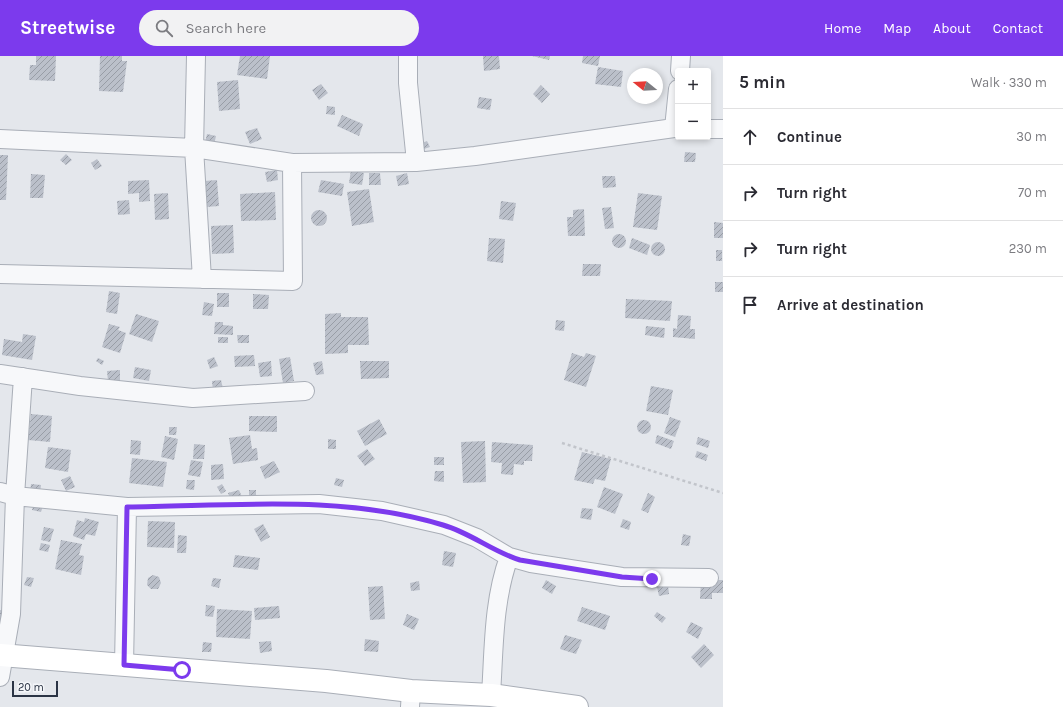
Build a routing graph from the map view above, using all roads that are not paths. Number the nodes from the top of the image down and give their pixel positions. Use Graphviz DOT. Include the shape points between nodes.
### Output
graph roads {
  1 [pos="196,56"];
  2 [pos="408,56"];
  3 [pos="681,56"];
  4 [pos="680,68"];
  5 [pos="675,128"];
  6 [pos="711,129"];
  7 [pos="723,130"];
  8 [pos="0,139"];
  9 [pos="194,148"];
  10 [pos="416,162"];
  11 [pos="292,163"];
  12 [pos="0,274"];
  13 [pos="202,279"];
  14 [pos="0,374"];
  15 [pos="23,377"];
  16 [pos="305,391"];
  17 [pos="7,494"];
  18 [pos="127,507"];
  19 [pos="509,557"];
  20 [pos="709,578"];
  21 [pos="1,663"];
  22 [pos="124,665"];
  23 [pos="491,695"];
  24 [pos="411,699"];
  25 [pos="577,707"];
  1 -- 9 [label="street"];
  2 -- 10 [label="street" via="408,83"];
  3 -- 4 [label="street"];
  5 -- 10 [label="street"];
  6 -- 7 [label="street"];
  8 -- 9 [label="street"];
  9 -- 11 [label="street"];
  9 -- 13 [label="street"];
  10 -- 11 [label="street"];
  11 -- 13 [label="street" via="293,281"];
  12 -- 13 [label="street"];
  14 -- 15 [label="street"];
  15 -- 16 [label="street" via="193,398"];
  15 -- 17 [label="street"];
  17 -- 18 [label="street"];
  17 -- 21 [label="street" via="11,614"];
  18 -- 19 [label="street" via="319,504 382,511 444,525 477,538"];
  18 -- 22 [label="street"];
  19 -- 20 [label="street" via="531,563 622,577"];
  19 -- 23 [label="street" via="497,602"];
  21 -- 22 [label="street"];
  22 -- 24 [label="street" via="326,681"];
  23 -- 24 [label="street"];
  23 -- 25 [label="street"];
}
